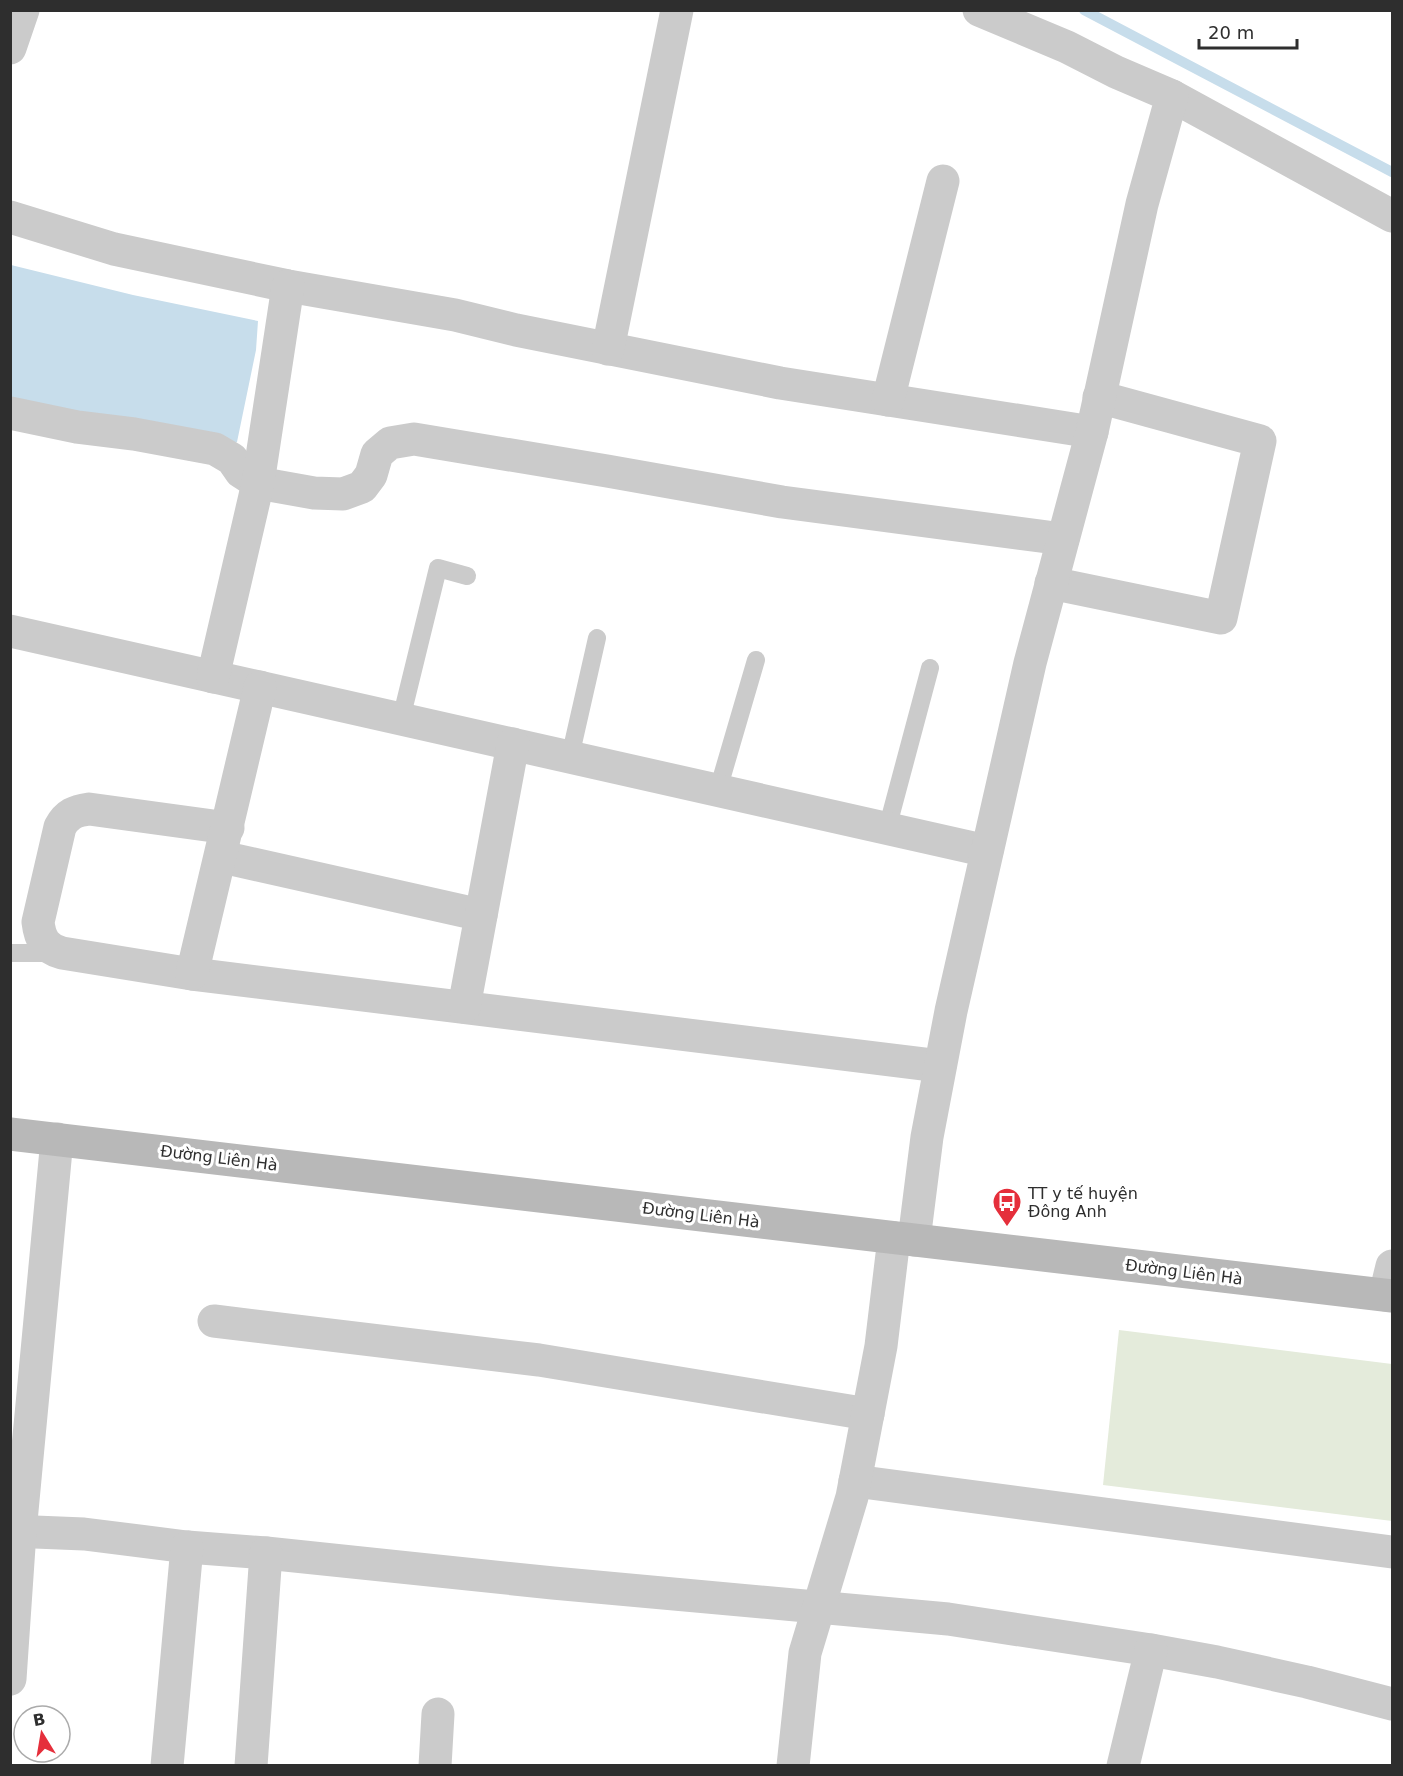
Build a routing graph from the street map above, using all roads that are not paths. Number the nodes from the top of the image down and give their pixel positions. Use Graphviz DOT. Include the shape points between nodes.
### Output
graph roads {
  1 [pos="24,10"];
  2 [pos="678,10"];
  3 [pos="979,10"];
  4 [pos="10,48"];
  5 [pos="1172,96"];
  6 [pos="943,181"];
  7 [pos="1392,216"];
  8 [pos="10,217"];
  9 [pos="288,286"];
  10 [pos="608,349"];
  11 [pos="1099,397"];
  12 [pos="888,400"];
  13 [pos="10,413"];
  14 [pos="1092,432"];
  15 [pos="258,483"];
  16 [pos="1063,539"];
  17 [pos="467,576"];
  18 [pos="1051,583"];
  19 [pos="10,631"];
  20 [pos="597,638"];
  21 [pos="756,660"];
  22 [pos="930,668"];
  23 [pos="213,677"];
  24 [pos="260,687"];
  25 [pos="401,719"];
  26 [pos="513,744"];
  27 [pos="570,757"];
  28 [pos="718,790"];
  29 [pos="887,829"];
  30 [pos="225,842"];
  31 [pos="987,851"];
  32 [pos="481,915"];
  33 [pos="10,953"];
  34 [pos="62,953"];
  35 [pos="192,974"];
  36 [pos="465,1007"];
  37 [pos="940,1065"];
  38 [pos="10,1134"];
  39 [pos="57,1139"];
  40 [pos="904,1239"];
  41 [pos="1390,1286"];
  42 [pos="214,1321"];
  43 [pos="868,1414"];
  44 [pos="855,1481"];
  45 [pos="15,1532"];
  46 [pos="187,1547"];
  47 [pos="1392,1552"];
  48 [pos="266,1553"];
  49 [pos="819,1608"];
  50 [pos="1151,1650"];
  51 [pos="10,1679"];
  52 [pos="1392,1704"];
  53 [pos="438,1714"];
  54 [pos="167,1766"];
  55 [pos="251,1766"];
  56 [pos="435,1766"];
  57 [pos="793,1766"];
  58 [pos="1123,1766"];
  1 -- 4 [label="street"];
  2 -- 10 [label="street"];
  3 -- 5 [label="street"];
  5 -- 7 [label="street"];
  5 -- 11 [label="street" via="1142,204"];
  6 -- 12 [label="street"];
  8 -- 9 [label="street" via="114,249"];
  9 -- 10 [label="street" via="455,315"];
  9 -- 15 [label="street"];
  10 -- 12 [label="street"];
  11 -- 14 [label="street"];
  11 -- 18 [label="street" via="1260,441 1221,618"];
  12 -- 14 [label="street"];
  13 -- 15 [label="street" via="214,448"];
  14 -- 16 [label="street"];
  15 -- 16 [label="street" via="343,494 362,487 377,454 390,442 414,440 782,502"];
  15 -- 23 [label="street"];
  16 -- 18 [label="street"];
  17 -- 25 [label="lane" via="438,568"];
  18 -- 31 [label="street"];
  19 -- 23 [label="street"];
  20 -- 27 [label="lane"];
  21 -- 28 [label="lane"];
  22 -- 29 [label="lane"];
  23 -- 24 [label="street"];
  24 -- 25 [label="street"];
  24 -- 30 [label="street"];
  25 -- 26 [label="street"];
  26 -- 27 [label="street"];
  26 -- 32 [label="street"];
  27 -- 28 [label="street"];
  28 -- 29 [label="street"];
  29 -- 31 [label="street"];
  30 -- 32 [label="street"];
  30 -- 34 [label="street" via="89,809 65,818 38,921 44,944"];
  30 -- 35 [label="street"];
  31 -- 37 [label="street"];
  32 -- 36 [label="street"];
  33 -- 34 [label="lane"];
  34 -- 35 [label="street"];
  35 -- 36 [label="street"];
  36 -- 37 [label="street"];
  37 -- 40 [label="street"];
  38 -- 39 [label="main road, Đường Liên Hà"];
  39 -- 40 [label="main road, Đường Liên Hà"];
  39 -- 45 [label="street"];
  40 -- 41 [label="main road, Đường Liên Hà"];
  40 -- 43 [label="street"];
  42 -- 43 [label="street" via="539,1360"];
  43 -- 44 [label="street"];
  44 -- 47 [label="street"];
  44 -- 49 [label="street"];
  45 -- 46 [label="street" via="84,1534"];
  45 -- 51 [label="street"];
  46 -- 48 [label="street"];
  46 -- 54 [label="street"];
  48 -- 49 [label="street"];
  48 -- 55 [label="street"];
  49 -- 50 [label="street" via="948,1619"];
  49 -- 57 [label="street" via="805,1653"];
  50 -- 52 [label="street"];
  50 -- 58 [label="street"];
  53 -- 56 [label="street"];
}
